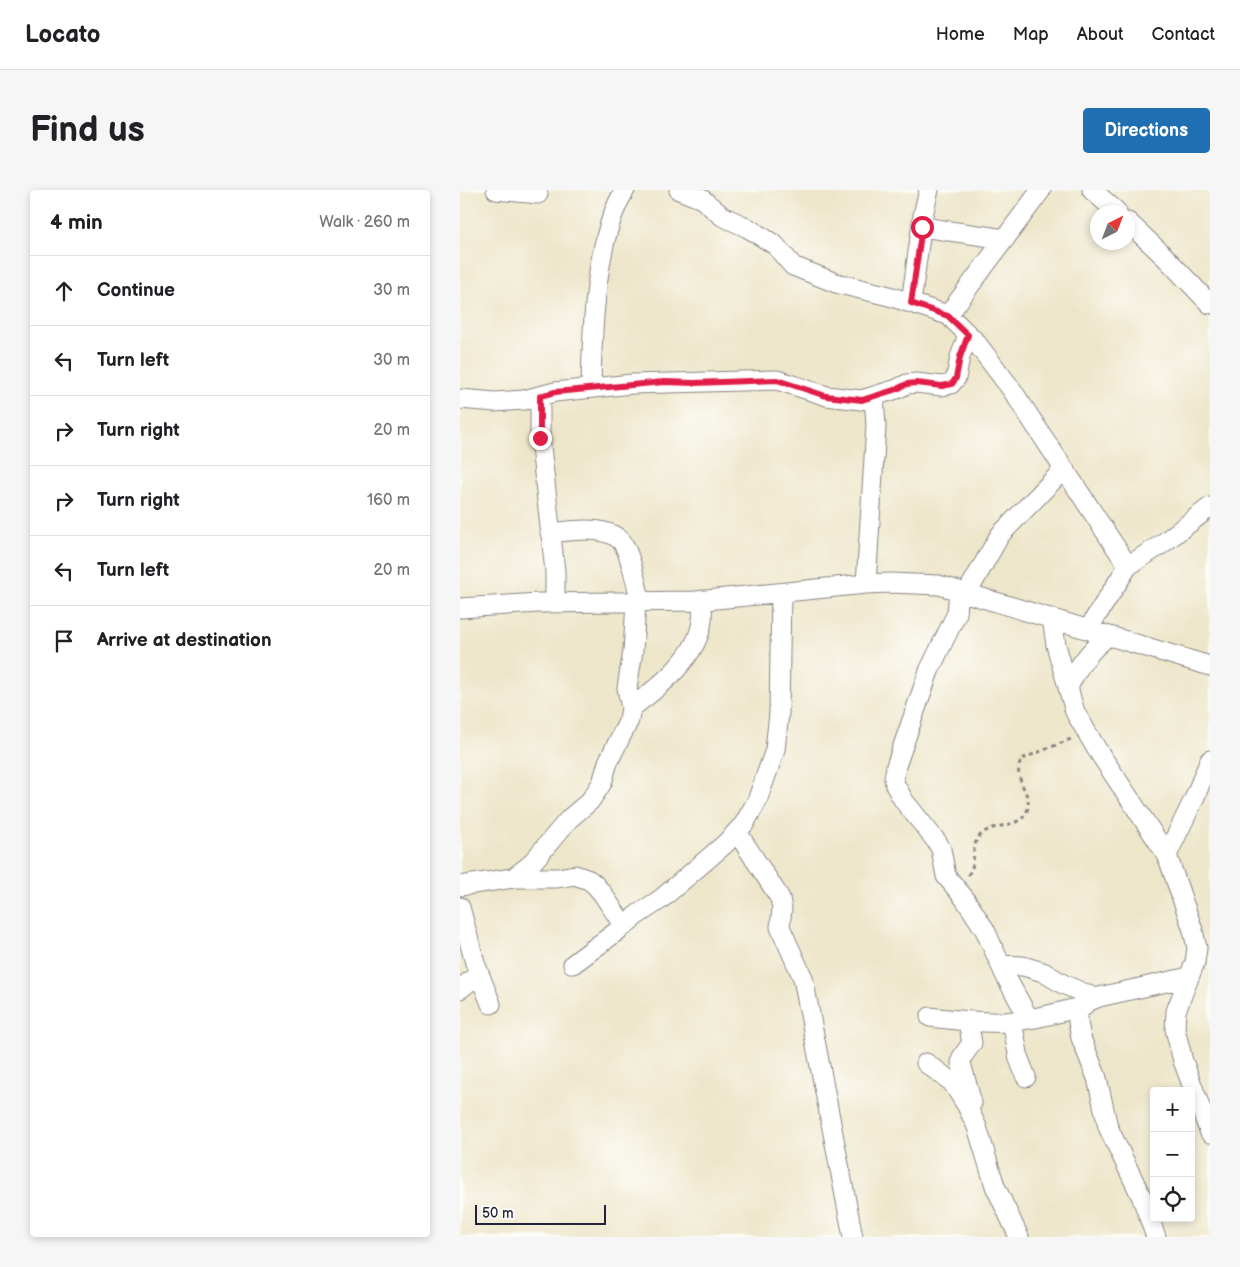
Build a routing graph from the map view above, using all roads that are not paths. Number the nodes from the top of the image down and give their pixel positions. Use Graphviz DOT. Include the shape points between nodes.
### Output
graph roads {
  1 [pos="496,190"];
  2 [pos="625,190"];
  3 [pos="679,190"];
  4 [pos="929,190"];
  5 [pos="1041,190"];
  6 [pos="1092,190"];
  7 [pos="538,194"];
  8 [pos="1109,205"];
  9 [pos="922,227"];
  10 [pos="1135,229"];
  11 [pos="1005,239"];
  12 [pos="911,303"];
  13 [pos="1210,304"];
  14 [pos="948,316"];
  15 [pos="968,335"];
  16 [pos="591,388"];
  17 [pos="540,396"];
  18 [pos="874,396"];
  19 [pos="460,399"];
  20 [pos="1064,469"];
  21 [pos="1209,509"];
  22 [pos="550,533"];
  23 [pos="1128,566"];
  24 [pos="866,584"];
  25 [pos="963,592"];
  26 [pos="781,593"];
  27 [pos="702,600"];
  28 [pos="638,602"];
  29 [pos="555,603"];
  30 [pos="460,608"];
  31 [pos="1052,618"];
  32 [pos="1089,630"];
  33 [pos="1108,636"];
  34 [pos="1210,666"];
  35 [pos="1068,688"];
  36 [pos="631,708"];
  37 [pos="1210,760"];
  38 [pos="737,832"];
  39 [pos="1167,855"];
  40 [pos="513,878"];
  41 [pos="460,886"];
  42 [pos="460,907"];
  43 [pos="624,926"];
  44 [pos="573,964"];
  45 [pos="1001,965"];
  46 [pos="479,974"];
  47 [pos="1189,977"];
  48 [pos="460,989"];
  49 [pos="1088,1003"];
  50 [pos="491,1004"];
  51 [pos="930,1017"];
  52 [pos="1021,1020"];
  53 [pos="968,1021"];
  54 [pos="926,1064"];
  55 [pos="1026,1077"];
  56 [pos="975,1124"];
  57 [pos="1210,1133"];
  58 [pos="853,1237"];
  59 [pos="1019,1237"];
  60 [pos="1156,1237"];
  1 -- 7 [label="street"];
  2 -- 16 [label="street" via="605,236 592,342"];
  3 -- 12 [label="street" via="702,198 722,216 775,245 793,266 836,283"];
  4 -- 9 [label="street"];
  5 -- 11 [label="street"];
  6 -- 8 [label="street"];
  9 -- 11 [label="street"];
  9 -- 12 [label="street"];
  10 -- 13 [label="street"];
  11 -- 14 [label="street"];
  12 -- 14 [label="street"];
  14 -- 15 [label="street"];
  15 -- 18 [label="street" via="952,384 907,384"];
  15 -- 20 [label="street" via="1012,390"];
  16 -- 17 [label="street"];
  16 -- 18 [label="street" via="664,382 777,380 826,396 862,400"];
  17 -- 19 [label="street" via="495,402"];
  17 -- 22 [label="street" via="540,438"];
  18 -- 24 [label="street" via="874,489"];
  20 -- 23 [label="street"];
  20 -- 25 [label="street" via="1000,535"];
  21 -- 23 [label="street"];
  22 -- 28 [label="street" via="607,532 622,542"];
  22 -- 29 [label="street"];
  23 -- 32 [label="street"];
  24 -- 25 [label="street" via="939,585"];
  24 -- 26 [label="street"];
  25 -- 31 [label="street"];
  25 -- 45 [label="street" via="958,613 929,671 894,779 904,801 941,849 946,876 985,930"];
  26 -- 27 [label="street"];
  26 -- 38 [label="street" via="780,713 775,750 758,801"];
  27 -- 28 [label="street"];
  27 -- 36 [label="street" via="702,621 691,652 652,693"];
  28 -- 29 [label="street"];
  28 -- 36 [label="street" via="627,688"];
  29 -- 30 [label="street"];
  31 -- 32 [label="street"];
  31 -- 35 [label="street"];
  32 -- 33 [label="street"];
  33 -- 34 [label="street"];
  33 -- 35 [label="street" via="1091,650 1074,672"];
  35 -- 39 [label="street" via="1075,712"];
  36 -- 40 [label="street" via="630,720 608,762 598,790 530,865"];
  37 -- 39 [label="street"];
  38 -- 43 [label="street" via="661,899"];
  38 -- 58 [label="street" via="780,898 780,927 803,978"];
  39 -- 47 [label="street" via="1197,948"];
  40 -- 41 [label="street"];
  40 -- 43 [label="street" via="575,875 589,880"];
  42 -- 46 [label="street"];
  43 -- 44 [label="street"];
  45 -- 49 [label="street" via="1023,966 1043,972"];
  45 -- 52 [label="street"];
  46 -- 48 [label="street"];
  46 -- 50 [label="street"];
  47 -- 49 [label="street"];
  47 -- 57 [label="street" via="1176,1011 1175,1029 1183,1061"];
  49 -- 52 [label="street"];
  49 -- 60 [label="street" via="1078,1012 1081,1038 1097,1078 1108,1127 1142,1198"];
  51 -- 53 [label="street"];
  52 -- 53 [label="street"];
  52 -- 55 [label="street" via="1019,1059"];
  53 -- 56 [label="street" via="972,1043 961,1063 972,1099"];
  54 -- 56 [label="street" via="952,1082"];
  56 -- 59 [label="street" via="995,1186"];
}
